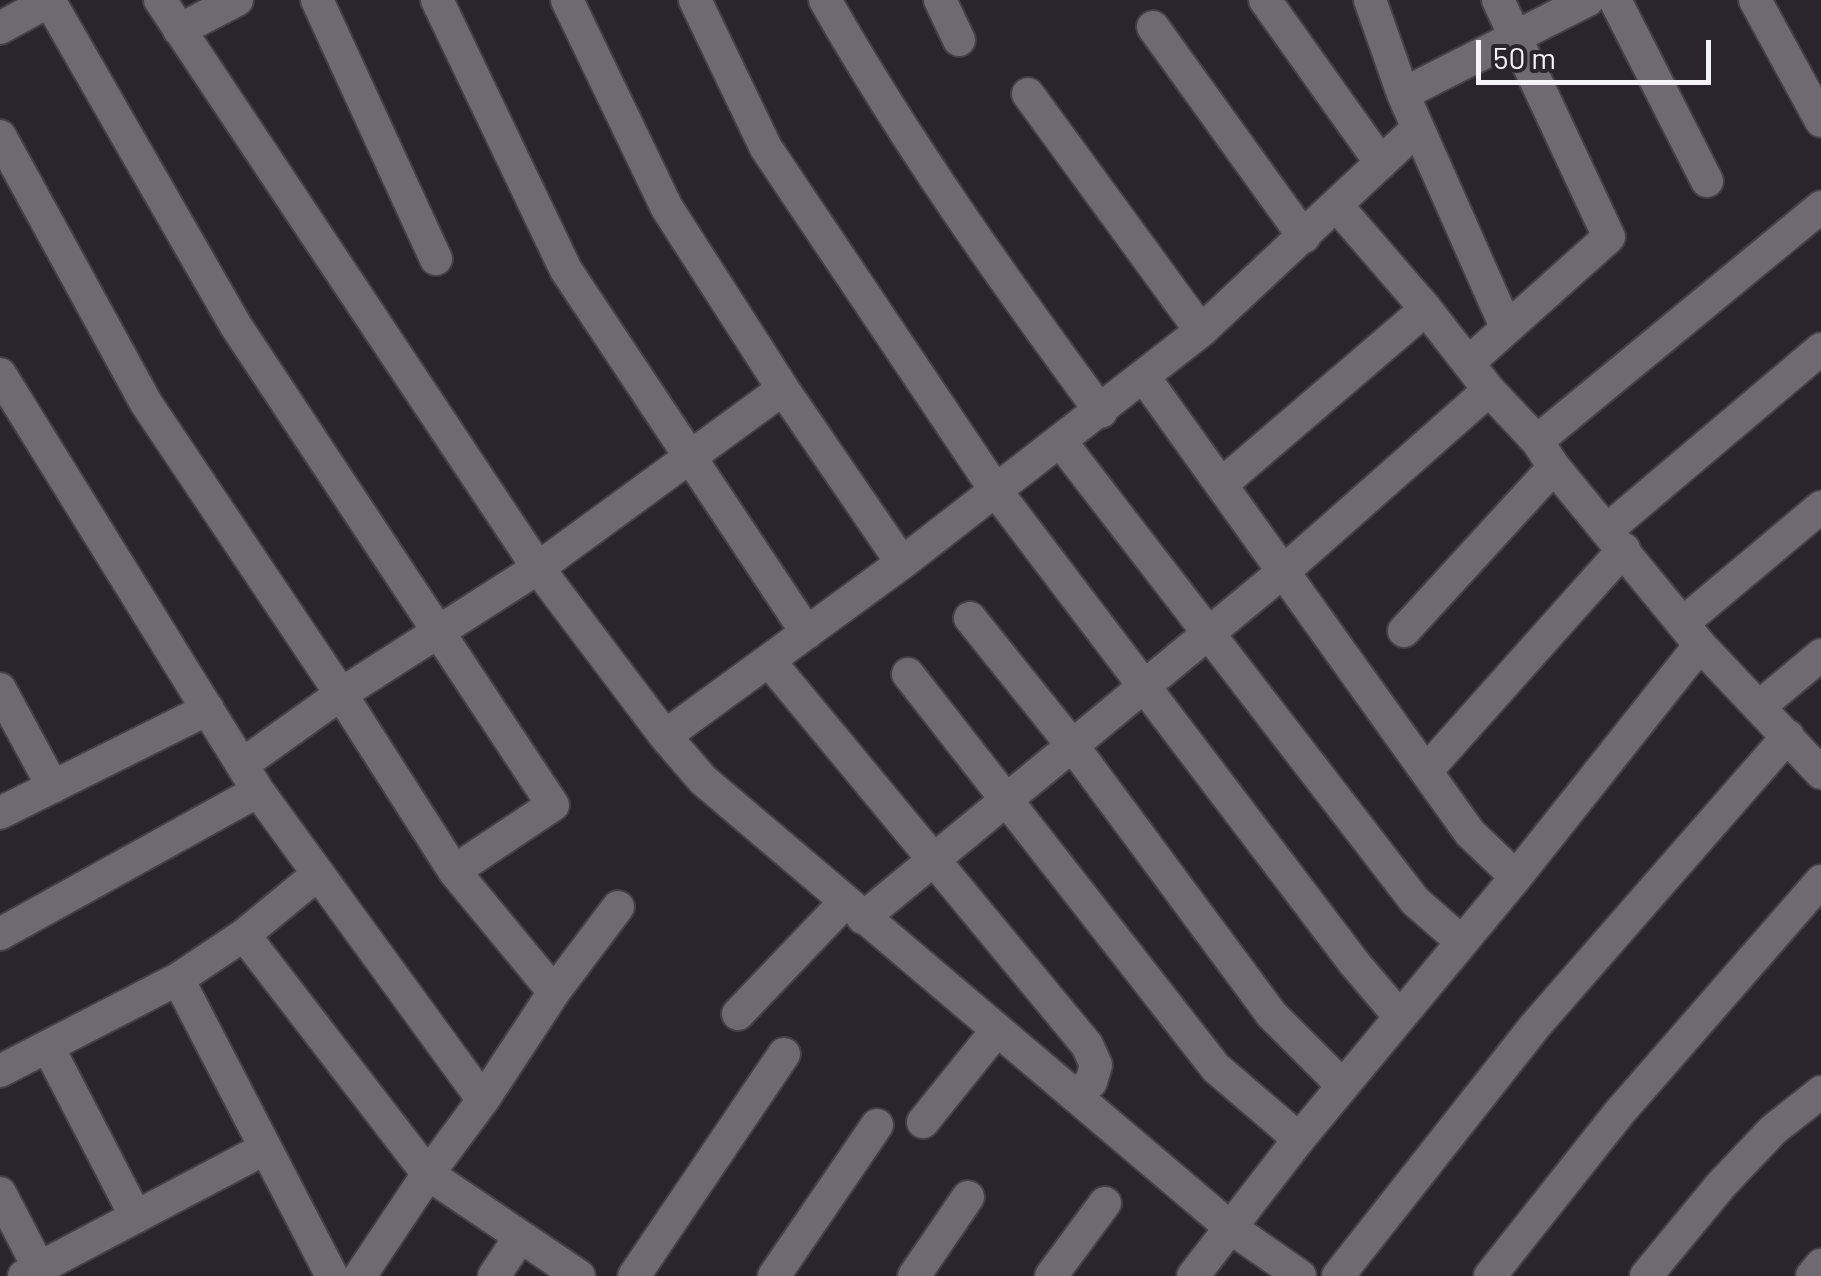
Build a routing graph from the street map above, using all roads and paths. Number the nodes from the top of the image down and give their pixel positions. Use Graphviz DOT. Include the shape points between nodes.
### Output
graph roads {
  1 [pos="50,0"];
  2 [pos="160,0"];
  3 [pos="237,0"];
  4 [pos="317,0"];
  5 [pos="437,0"];
  6 [pos="567,0"];
  7 [pos="694,0"];
  8 [pos="825,0"];
  9 [pos="940,0"];
  10 [pos="1265,0"];
  11 [pos="1370,0"];
  12 [pos="1498,0"];
  13 [pos="1588,0"];
  14 [pos="1615,0"];
  15 [pos="1755,0"];
  16 [pos="1153,27"];
  17 [pos="0,28"];
  18 [pos="179,30"];
  19 [pos="1514,39"];
  20 [pos="960,40"];
  21 [pos="1028,94"];
  22 [pos="1403,94"];
  23 [pos="1821,122"];
  24 [pos="1418,128"];
  25 [pos="0,136"];
  26 [pos="1381,164"];
  27 [pos="1706,180"];
  28 [pos="1337,206"];
  29 [pos="1821,206"];
  30 [pos="1304,237"];
  31 [pos="436,259"];
  32 [pos="1426,310"];
  33 [pos="1506,327"];
  34 [pos="1201,331"];
  35 [pos="1821,349"];
  36 [pos="1468,363"];
  37 [pos="0,374"];
  38 [pos="1144,377"];
  39 [pos="783,390"];
  40 [pos="1490,390"];
  41 [pos="1100,412"];
  42 [pos="1061,442"];
  43 [pos="1546,454"];
  44 [pos="691,456"];
  45 [pos="1223,484"];
  46 [pos="996,491"];
  47 [pos="1821,508"];
  48 [pos="1615,540"];
  49 [pos="902,563"];
  50 [pos="538,568"];
  51 [pos="1284,571"];
  52 [pos="970,618"];
  53 [pos="1404,631"];
  54 [pos="440,632"];
  55 [pos="807,633"];
  56 [pos="1208,633"];
  57 [pos="1692,634"];
  58 [pos="1821,656"];
  59 [pos="770,662"];
  60 [pos="908,674"];
  61 [pos="1144,686"];
  62 [pos="0,690"];
  63 [pos="341,694"];
  64 [pos="1760,706"];
  65 [pos="208,709"];
  66 [pos="665,736"];
  67 [pos="1788,736"];
  68 [pos="1072,744"];
  69 [pos="1427,770"];
  70 [pos="1821,772"];
  71 [pos="251,777"];
  72 [pos="52,787"];
  73 [pos="1006,799"];
  74 [pos="0,812"];
  75 [pos="934,859"];
  76 [pos="454,871"];
  77 [pos="318,874"];
  78 [pos="1516,877"];
  79 [pos="1821,881"];
  80 [pos="618,907"];
  81 [pos="854,910"];
  82 [pos="0,934"];
  83 [pos="244,935"];
  84 [pos="1462,942"];
  85 [pos="178,979"];
  86 [pos="554,992"];
  87 [pos="738,1014"];
  88 [pos="1400,1017"];
  89 [pos="997,1030"];
  90 [pos="48,1048"];
  91 [pos="784,1054"];
  92 [pos="0,1071"];
  93 [pos="1343,1086"];
  94 [pos="1821,1092"];
  95 [pos="1075,1096"];
  96 [pos="483,1100"];
  97 [pos="924,1122"];
  98 [pos="876,1125"];
  99 [pos="1299,1138"];
  100 [pos="264,1150"];
  101 [pos="428,1174"];
  102 [pos="0,1193"];
  103 [pos="968,1197"];
  104 [pos="1106,1203"];
  105 [pos="136,1217"];
  106 [pos="1232,1228"];
  107 [pos="520,1238"];
  108 [pos="1821,1265"];
  109 [pos="31,1272"];
  110 [pos="332,1276"];
  111 [pos="360,1276"];
  112 [pos="494,1276"];
  113 [pos="579,1276"];
  114 [pos="634,1276"];
  115 [pos="774,1276"];
  116 [pos="914,1276"];
  117 [pos="1052,1276"];
  118 [pos="1193,1276"];
  119 [pos="1300,1276"];
  120 [pos="1338,1276"];
  121 [pos="1490,1276"];
  122 [pos="1646,1276"];
  123 [pos="1812,1276"];
  1 -- 17 [label="street"];
  1 -- 54 [label="street" via="236,326"];
  2 -- 18 [label="street"];
  3 -- 18 [label="street"];
  4 -- 31 [label="street"];
  5 -- 44 [label="street" via="566,270"];
  6 -- 39 [label="street" via="667,208"];
  7 -- 46 [label="street" via="766,148"];
  8 -- 41 [label="street" via="975,240"];
  9 -- 20 [label="street"];
  10 -- 26 [label="street"];
  11 -- 22 [label="street"];
  12 -- 19 [label="street"];
  13 -- 19 [label="street"];
  14 -- 27 [label="street"];
  15 -- 23 [label="street"];
  16 -- 30 [label="street"];
  18 -- 50 [label="street"];
  19 -- 22 [label="street"];
  19 -- 33 [label="street" via="1609,236"];
  21 -- 34 [label="street"];
  22 -- 24 [label="street"];
  24 -- 26 [label="street"];
  24 -- 33 [label="street"];
  25 -- 63 [label="street" via="146,403"];
  26 -- 28 [label="street"];
  28 -- 30 [label="street"];
  28 -- 32 [label="street"];
  29 -- 43 [label="street"];
  30 -- 34 [label="street"];
  32 -- 36 [label="street"];
  32 -- 45 [label="street"];
  33 -- 36 [label="street"];
  34 -- 38 [label="street"];
  35 -- 48 [label="street"];
  36 -- 40 [label="street"];
  37 -- 65 [label="street"];
  38 -- 41 [label="street"];
  38 -- 45 [label="street"];
  39 -- 44 [label="street"];
  39 -- 49 [label="street"];
  40 -- 43 [label="street"];
  40 -- 51 [label="street"];
  41 -- 42 [label="street"];
  42 -- 46 [label="street"];
  42 -- 56 [label="street"];
  43 -- 48 [label="street"];
  43 -- 53 [label="street"];
  44 -- 50 [label="street"];
  44 -- 55 [label="street"];
  45 -- 51 [label="street"];
  46 -- 49 [label="street"];
  46 -- 61 [label="street"];
  47 -- 57 [label="street"];
  48 -- 57 [label="street"];
  48 -- 69 [label="street"];
  49 -- 55 [label="street"];
  50 -- 54 [label="street"];
  50 -- 66 [label="street"];
  51 -- 56 [label="street"];
  51 -- 69 [label="street"];
  52 -- 68 [label="street"];
  54 -- 63 [label="street"];
  54 -- 76 [label="street" via="553,806"];
  55 -- 59 [label="street"];
  56 -- 61 [label="street"];
  56 -- 84 [label="street" via="1414,901"];
  57 -- 64 [label="street"];
  57 -- 78 [label="street"];
  58 -- 64 [label="street"];
  59 -- 66 [label="street"];
  59 -- 75 [label="street"];
  60 -- 73 [label="street"];
  61 -- 68 [label="street"];
  61 -- 88 [label="street"];
  62 -- 72 [label="street"];
  63 -- 71 [label="street"];
  63 -- 76 [label="street"];
  64 -- 67 [label="street"];
  65 -- 71 [label="street"];
  65 -- 72 [label="street"];
  66 -- 81 [label="street" via="704,780"];
  67 -- 70 [label="street"];
  67 -- 120 [label="street" via="1535,1026"];
  68 -- 73 [label="street"];
  68 -- 93 [label="street" via="1272,1015"];
  69 -- 78 [label="street" via="1470,834"];
  71 -- 77 [label="street"];
  71 -- 82 [label="street"];
  72 -- 74 [label="street"];
  73 -- 75 [label="street"];
  73 -- 99 [label="street" via="1216,1068"];
  75 -- 81 [label="street"];
  75 -- 95 [label="street" via="1087,1045 1096,1065 1091,1082"];
  76 -- 86 [label="street"];
  77 -- 83 [label="street"];
  77 -- 96 [label="street"];
  78 -- 84 [label="street"];
  79 -- 121 [label="street" via="1619,1112"];
  80 -- 86 [label="street"];
  81 -- 87 [label="street"];
  81 -- 89 [label="street"];
  83 -- 85 [label="street"];
  83 -- 101 [label="street"];
  84 -- 88 [label="street"];
  85 -- 90 [label="street"];
  85 -- 100 [label="street"];
  86 -- 96 [label="street"];
  88 -- 93 [label="street"];
  89 -- 95 [label="street"];
  89 -- 97 [label="street"];
  90 -- 92 [label="street"];
  90 -- 105 [label="street"];
  91 -- 114 [label="street"];
  93 -- 99 [label="street"];
  94 -- 122 [label="street" via="1773,1130"];
  95 -- 106 [label="street"];
  96 -- 101 [label="street"];
  98 -- 115 [label="street"];
  99 -- 106 [label="street"];
  100 -- 105 [label="street"];
  100 -- 110 [label="street"];
  101 -- 107 [label="street"];
  101 -- 111 [label="street"];
  102 -- 109 [label="street"];
  103 -- 116 [label="street"];
  104 -- 117 [label="street"];
  105 -- 109 [label="street"];
  106 -- 118 [label="street"];
  106 -- 119 [label="street"];
  107 -- 112 [label="street"];
  107 -- 113 [label="street"];
  108 -- 123 [label="street"];
}
